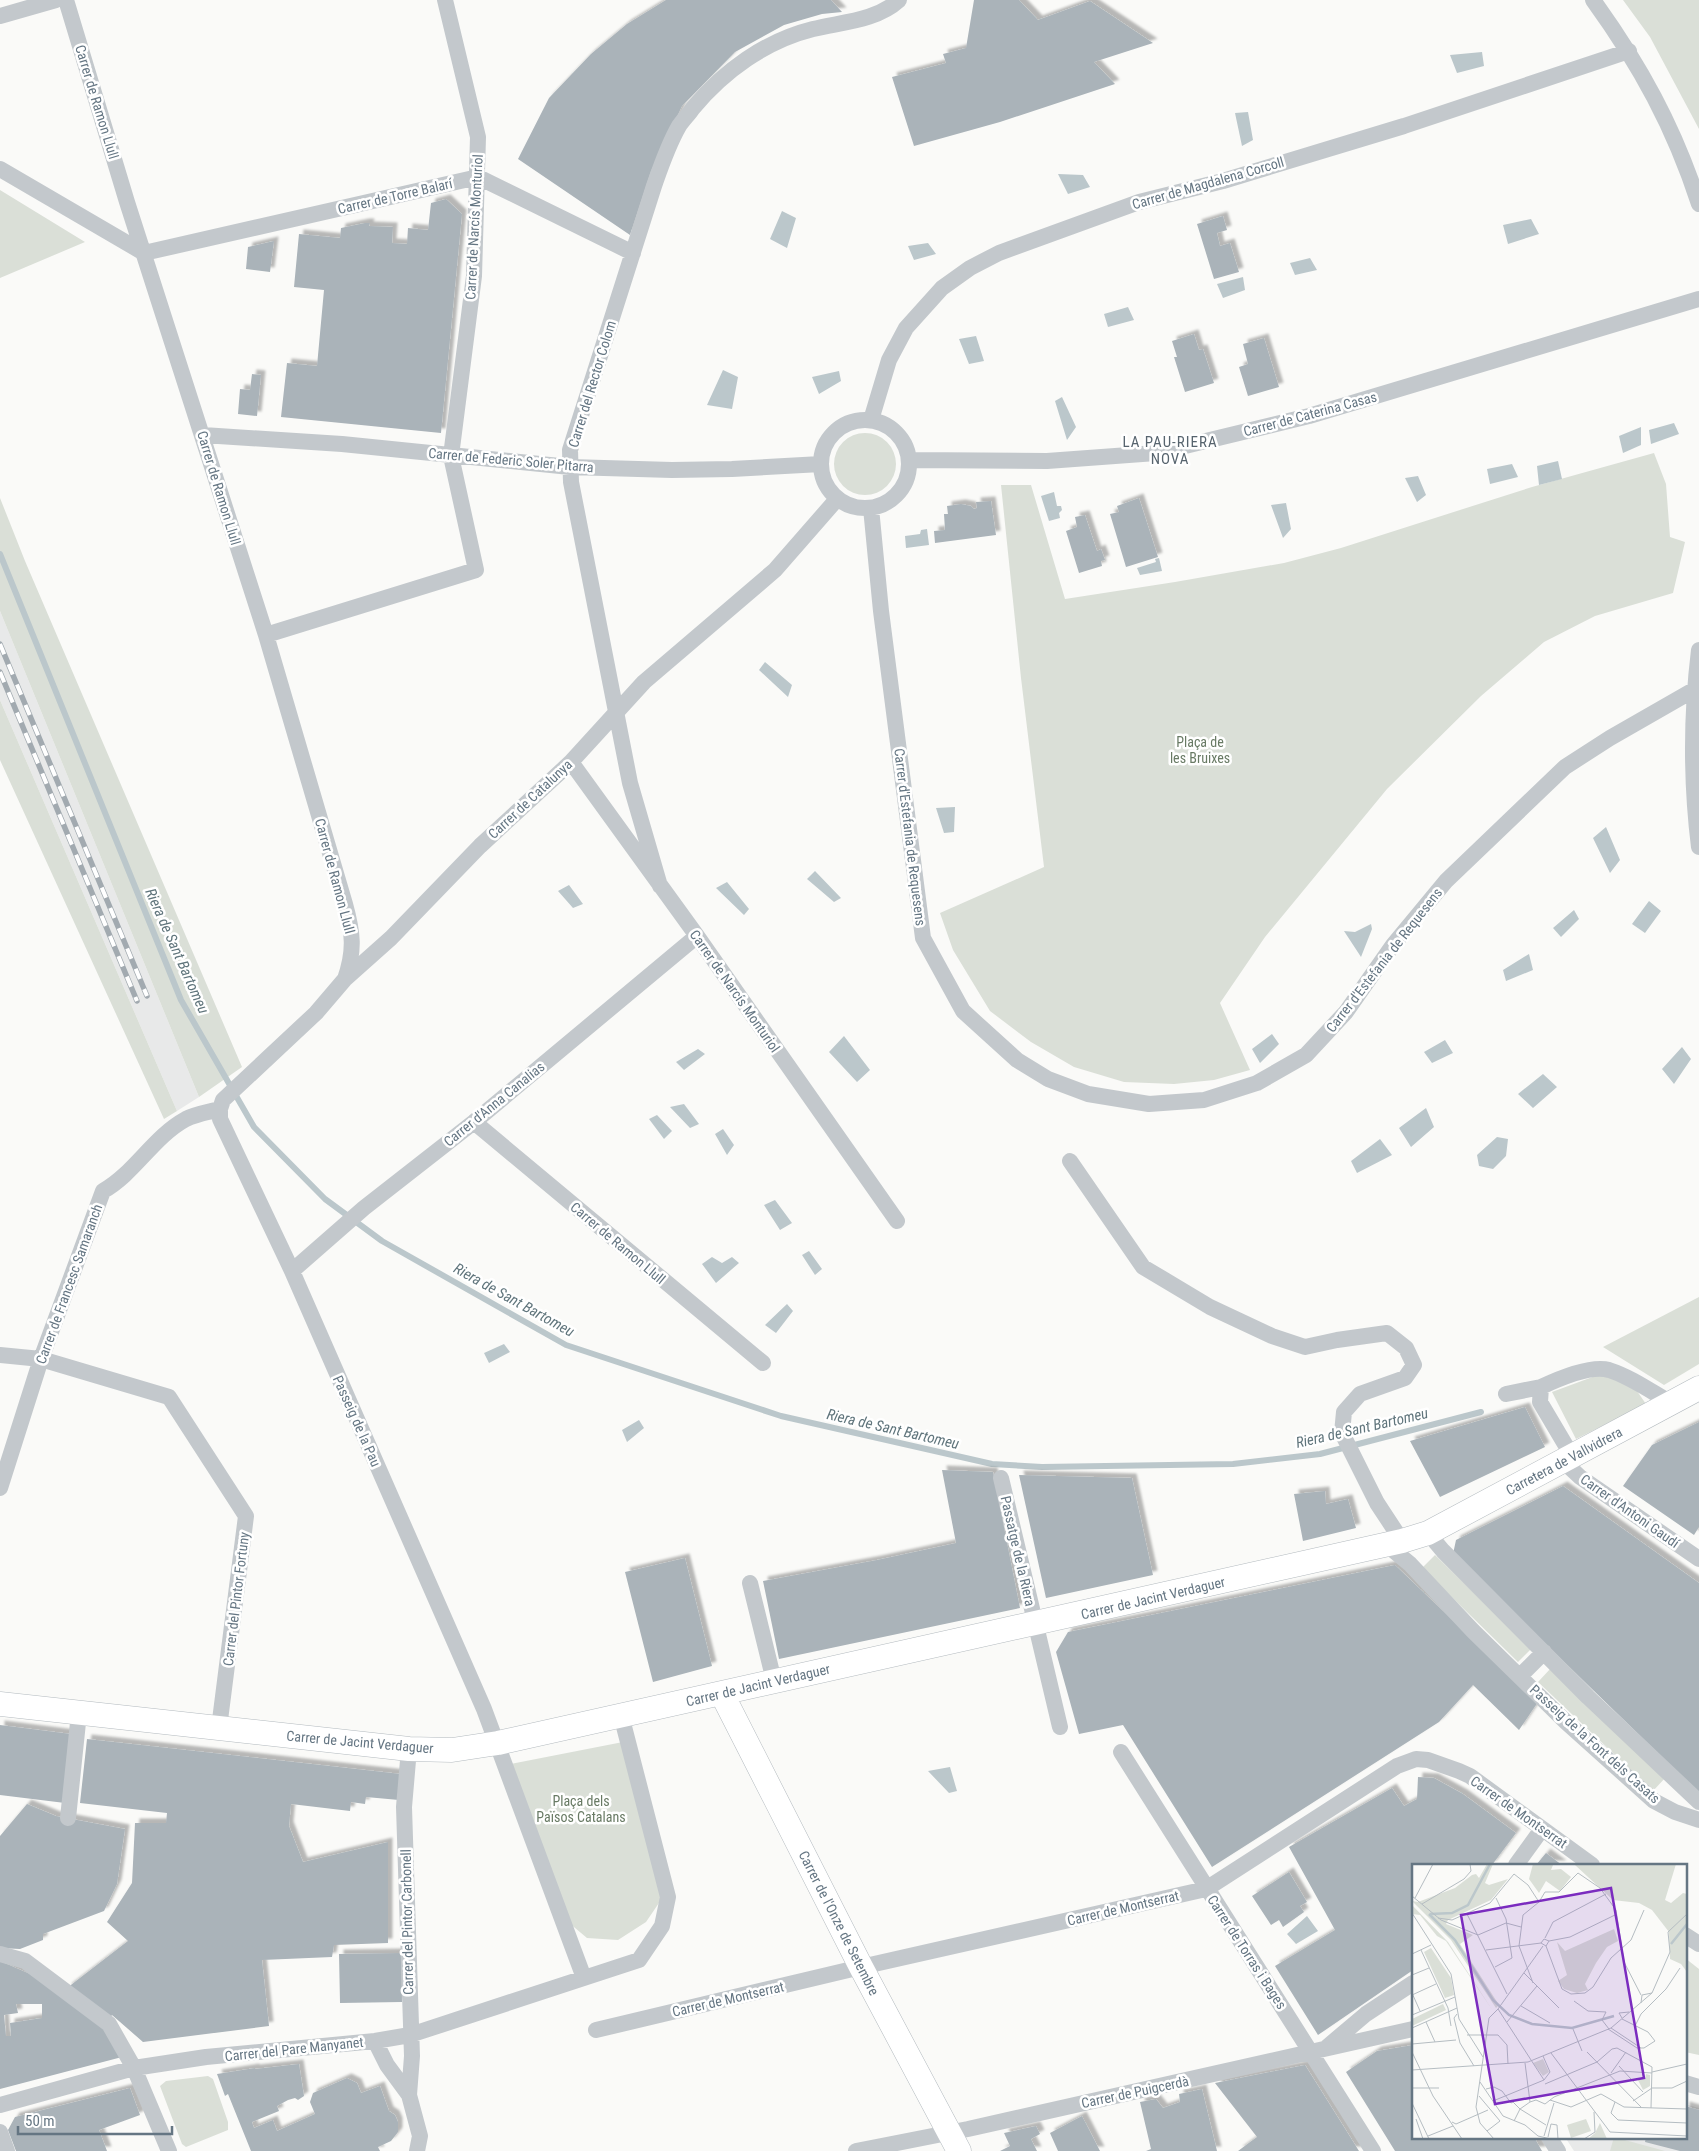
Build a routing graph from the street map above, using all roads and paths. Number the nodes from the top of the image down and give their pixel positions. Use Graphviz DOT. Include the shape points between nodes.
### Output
graph roads {
  1 [pos="56,0"];
  2 [pos="66,0"];
  3 [pos="445,0"];
  4 [pos="899,0"];
  5 [pos="1593,0"];
  6 [pos="878,5"];
  7 [pos="0,16"];
  8 [pos="1629,51"];
  9 [pos="0,169"];
  10 [pos="478,177"];
  11 [pos="1699,204"];
  12 [pos="144,253"];
  13 [pos="633,253"];
  14 [pos="1699,299"];
  15 [pos="871,420"];
  16 [pos="203,435"];
  17 [pos="451,456"];
  18 [pos="909,460"];
  19 [pos="821,464"];
  20 [pos="570,466"];
  21 [pos="837,499"];
  22 [pos="871,508"];
  23 [pos="266,635"];
  24 [pos="1699,650"];
  25 [pos="1697,688"];
  26 [pos="616,714"];
  27 [pos="571,762"];
  28 [pos="1699,847"];
  29 [pos="660,886"];
  30 [pos="697,936"];
  31 [pos="345,979"];
  32 [pos="222,1105"];
  33 [pos="474,1122"];
  34 [pos="1070,1162"];
  35 [pos="897,1221"];
  36 [pos="292,1271"];
  37 [pos="0,1355"];
  38 [pos="41,1359"];
  39 [pos="763,1363"];
  40 [pos="1541,1387"];
  41 [pos="1699,1388"];
  42 [pos="1506,1394"];
  43 [pos="1671,1403"];
  44 [pos="1568,1459"];
  45 [pos="1001,1478"];
  46 [pos="0,1488"];
  47 [pos="1428,1533"];
  48 [pos="1395,1543"];
  49 [pos="1697,1555"];
  50 [pos="750,1583"];
  51 [pos="1035,1624"];
  52 [pos="1544,1652"];
  53 [pos="1520,1676"];
  54 [pos="774,1681"];
  55 [pos="722,1694"];
  56 [pos="0,1704"];
  57 [pos="79,1713"];
  58 [pos="621,1715"];
  59 [pos="1060,1727"];
  60 [pos="220,1728"];
  61 [pos="498,1743"];
  62 [pos="409,1749"];
  63 [pos="1121,1752"];
  64 [pos="1681,1786"];
  65 [pos="1654,1801"];
  66 [pos="1699,1802"];
  67 [pos="68,1818"];
  68 [pos="1699,1820"];
  69 [pos="1542,1829"];
  70 [pos="1517,1864"];
  71 [pos="1591,1864"];
  72 [pos="1206,1889"];
  73 [pos="1686,1936"];
  74 [pos="1699,1944"];
  75 [pos="0,1954"];
  76 [pos="861,1967"];
  77 [pos="584,1978"];
  78 [pos="1412,1984"];
  79 [pos="1412,2029"];
  80 [pos="596,2030"];
  81 [pos="410,2035"];
  82 [pos="375,2041"];
  83 [pos="1318,2051"];
  84 [pos="134,2068"];
  85 [pos="1686,2083"];
  86 [pos="1699,2087"];
  87 [pos="409,2095"];
  88 [pos="0,2105"];
  89 [pos="0,2132"];
  90 [pos="1550,2138"];
  91 [pos="954,2142"];
  92 [pos="7,2151"];
  93 [pos="169,2151"];
  94 [pos="417,2151"];
  95 [pos="856,2151"];
  96 [pos="1373,2151"];
  97 [pos="1558,2151"];
  1 -- 7 [label="street"];
  2 -- 12 [label="street, Carrer de Ramon Llull"];
  3 -- 10 [label="street, Carrer de Narcís Monturiol" via="478,137"];
  4 -- 6 [label="street, Carrer del Rector Colom"];
  5 -- 8 [label="street"];
  6 -- 13 [label="street, Carrer del Rector Colom" via="851,21 811,29 771,44 742,61 715,84 680,125 664,159"];
  8 -- 11 [label="street" via="1662,109"];
  8 -- 15 [label="street, Carrer de Magdalena Corcoll" via="1404,126 1223,181 1139,202 999,252 942,288 906,328 889,360"];
  9 -- 12 [label="street"];
  10 -- 12 [label="street, Carrer de Torre Balarí"];
  10 -- 13 [label="street"];
  10 -- 17 [label="street, Carrer de Narcís Monturiol" via="474,276"];
  12 -- 16 [label="street, Carrer de Ramon Llull"];
  13 -- 20 [label="street, Carrer del Rector Colom" via="570,450"];
  14 -- 18 [label="street, Carrer de Caterina Casas" via="1309,416 1156,453 1047,461"];
  15 -- 18 [label="street" via="886,425 897,434 906,447"];
  15 -- 19 [label="street" via="850,422 830,436 822,451"];
  16 -- 17 [label="street, Carrer de Federic Soler Pitarra" via="342,444"];
  16 -- 23 [label="street, Carrer de Ramon Llull"];
  17 -- 20 [label="street, Carrer de Federic Soler Pitarra"];
  17 -- 23 [label="street" via="476,570"];
  18 -- 22 [label="street" via="904,486 895,497"];
  19 -- 20 [label="street, Carrer de Federic Soler Pitarra" via="692,470"];
  19 -- 21 [label="street" via="825,482"];
  20 -- 26 [label="street, Carrer del Rector Colom"];
  21 -- 22 [label="street" via="859,508"];
  21 -- 26 [label="street, Carrer de Catalunya" via="775,570 644,682"];
  22 -- 25 [label="street, Carrer d'Estefania de Requesens" via="923,938 963,1011 1017,1060 1048,1079 1088,1094 1149,1104 1204,1100 1257,1083 1306,1055 1346,1012 1393,944 1446,881 1558,773 1610,738"];
  23 -- 31 [label="street, Carrer de Ramon Llull" via="351,926 351,961"];
  24 -- 25 [label="street"];
  25 -- 28 [label="street" via="1692,730"];
  26 -- 27 [label="street, Carrer de Catalunya"];
  26 -- 29 [label="street, Carrer del Rector Colom" via="630,783"];
  27 -- 29 [label="street, Carrer de Narcís Monturiol"];
  27 -- 31 [label="street, Carrer de Catalunya"];
  29 -- 30 [label="street, Carrer de Narcís Monturiol"];
  30 -- 33 [label="street, Carrer d'Anna Canalias"];
  30 -- 35 [label="street, Carrer de Narcís Monturiol"];
  31 -- 32 [label="street, Carrer de Catalunya" via="316,1013"];
  32 -- 36 [label="street, Passeig de la Pau" via="220,1119"];
  32 -- 38 [label="street, Carrer de Francesc Samaranch" via="186,1119 162,1136 119,1182 103,1191"];
  33 -- 36 [label="street, Carrer d'Anna Canalias" via="364,1208"];
  33 -- 39 [label="street, Carrer de Ramon Llull"];
  34 -- 48 [label="street, Passeig de la Font dels Casats" via="1143,1267 1210,1307 1272,1336 1305,1347 1387,1332 1406,1348 1414,1365 1405,1378 1360,1394 1344,1412 1342,1433"];
  36 -- 61 [label="street, Passeig de la Pau"];
  37 -- 38 [label="street, Carrer del Pintor Fortuny"];
  38 -- 46 [label="street, Carrer de Francesc Samaranch"];
  38 -- 60 [label="street, Carrer del Pintor Fortuny" via="169,1396 246,1516"];
  40 -- 42 [label="street"];
  40 -- 43 [label="street" via="1573,1374 1607,1369"];
  40 -- 44 [label="street, Carrer d'Antoni Gaudí" via="1540,1402"];
  41 -- 43 [label="main road, Carretera de Vallvidrera"];
  43 -- 44 [label="main road, Carretera de Vallvidrera"];
  44 -- 47 [label="main road, Carretera de Vallvidrera"];
  44 -- 49 [label="street, Carrer d'Antoni Gaudí" via="1580,1477"];
  45 -- 51 [label="street, Passatge de la Riera"];
  47 -- 48 [label="main road, Carrer de Jacint Verdaguer"];
  47 -- 52 [label="street, Passeig de la Font dels Casats"];
  48 -- 51 [label="main road, Carrer de Jacint Verdaguer"];
  48 -- 53 [label="street, Passeig de la Font dels Casats" via="1410,1564"];
  50 -- 54 [label="street"];
  51 -- 54 [label="main road, Carrer de Jacint Verdaguer"];
  51 -- 59 [label="street"];
  52 -- 53 [label="street, Passeig de la Font dels Casats"];
  52 -- 64 [label="street, Passeig de la Font dels Casats"];
  53 -- 65 [label="street, Passeig de la Font dels Casats"];
  54 -- 55 [label="main road, Carrer de Jacint Verdaguer"];
  55 -- 58 [label="main road, Carrer de Jacint Verdaguer"];
  55 -- 76 [label="main road, Carrer de l'Onze de Setembre"];
  56 -- 57 [label="main road, Carrer de Jacint Verdaguer"];
  57 -- 60 [label="main road, Carrer de Jacint Verdaguer"];
  57 -- 67 [label="street"];
  58 -- 61 [label="main road, Carrer de Jacint Verdaguer"];
  58 -- 77 [label="street" via="668,1896 662,1926 639,1960"];
  60 -- 62 [label="main road, Carrer de Jacint Verdaguer"];
  61 -- 62 [label="main road, Carrer de Jacint Verdaguer" via="452,1750"];
  61 -- 77 [label="street"];
  62 -- 81 [label="street, Carrer del Pintor Carbonell" via="404,1807"];
  63 -- 72 [label="street, Carrer de Torras i Bages"];
  64 -- 65 [label="street" via="1670,1795"];
  64 -- 66 [label="street, Passeig de la Font dels Casats"];
  65 -- 68 [label="street, Passeig de la Font dels Casats"];
  69 -- 70 [label="street"];
  69 -- 71 [label="street, Carrer de Montserrat"];
  69 -- 72 [label="street, Carrer de Montserrat" via="1470,1776 1440,1763 1416,1759 1396,1766"];
  72 -- 76 [label="street, Carrer de Montserrat"];
  72 -- 83 [label="street, Carrer de Torras i Bages"];
  73 -- 74 [label="street"];
  75 -- 84 [label="street" via="25,1961 109,2024"];
  76 -- 80 [label="street, Carrer de Montserrat"];
  76 -- 91 [label="main road, Carrer de l'Onze de Setembre"];
  77 -- 81 [label="street, Carrer del Pare Manyanet"];
  78 -- 83 [label="street"];
  79 -- 83 [label="street, Carrer de Puigcerdà"];
  81 -- 82 [label="street, Carrer del Pare Manyanet"];
  81 -- 87 [label="street, Carrer del Pintor Carbonell"];
  82 -- 84 [label="street, Carrer del Pare Manyanet" via="206,2057"];
  82 -- 87 [label="street, Carrer del Pintor Carbonell" via="387,2065"];
  83 -- 91 [label="street, Carrer de Puigcerdà"];
  83 -- 96 [label="street, Carrer de Torras i Bages"];
  84 -- 88 [label="street, Carrer del Pare Manyanet"];
  84 -- 93 [label="street"];
  85 -- 86 [label="street"];
  87 -- 94 [label="street, Carrer del Pintor Carbonell" via="420,2136"];
  89 -- 92 [label="street"];
  90 -- 97 [label="street"];
  91 -- 95 [label="street, Carrer de Puigcerdà"];
}
